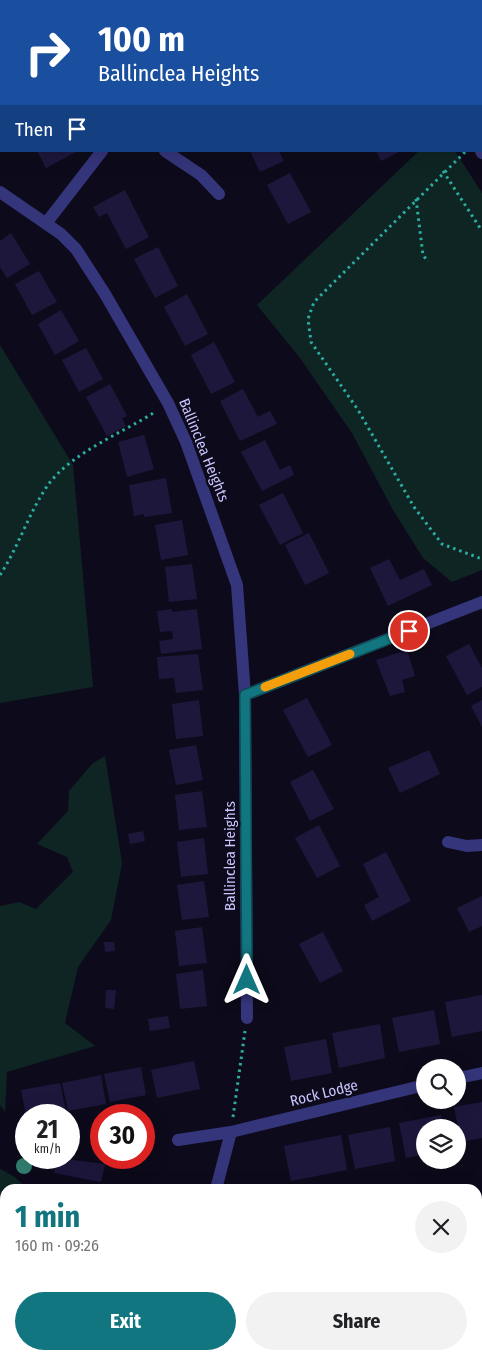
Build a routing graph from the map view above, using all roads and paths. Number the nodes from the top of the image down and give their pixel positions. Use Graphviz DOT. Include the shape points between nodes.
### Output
graph roads {
  1 [pos="101,152"];
  2 [pos="167,152"];
  3 [pos="465,152"];
  4 [pos="443,171"];
  5 [pos="0,192"];
  6 [pos="219,194"];
  7 [pos="416,198"];
  8 [pos="46,222"];
  9 [pos="482,231"];
  10 [pos="428,262"];
  11 [pos="168,403"];
  12 [pos="482,560"];
  13 [pos="0,575"];
  14 [pos="482,602"];
  15 [pos="245,695"];
  16 [pos="448,842"];
  17 [pos="482,845"];
  18 [pos="247,1018"];
  19 [pos="482,1073"];
  20 [pos="466,1076"];
  21 [pos="416,1087"];
  22 [pos="231,1132"];
  23 [pos="178,1140"];
  24 [pos="217,1184"];
  1 -- 8 [label="street"];
  2 -- 6 [label="street" via="201,175"];
  3 -- 4 [label="path"];
  4 -- 7 [label="path"];
  4 -- 9 [label="path"];
  5 -- 8 [label="street, Ballinclea Heights"];
  7 -- 10 [label="path" via="423,255"];
  7 -- 12 [label="path" via="314,302 308,319 311,342 358,410 414,507 442,544"];
  8 -- 11 [label="street, Ballinclea Heights" via="76,249"];
  11 -- 13 [label="path" via="71,462 49,483"];
  11 -- 15 [label="street, Ballinclea Heights" via="186,442 237,585"];
  14 -- 15 [label="street"];
  15 -- 18 [label="street, Ballinclea Heights"];
  16 -- 17 [label="street"];
  18 -- 22 [label="path"];
  19 -- 20 [label="street"];
  21 -- 22 [label="street, Rock Lodge"];
  22 -- 23 [label="street, Rock Lodge"];
  22 -- 24 [label="street"];
}
